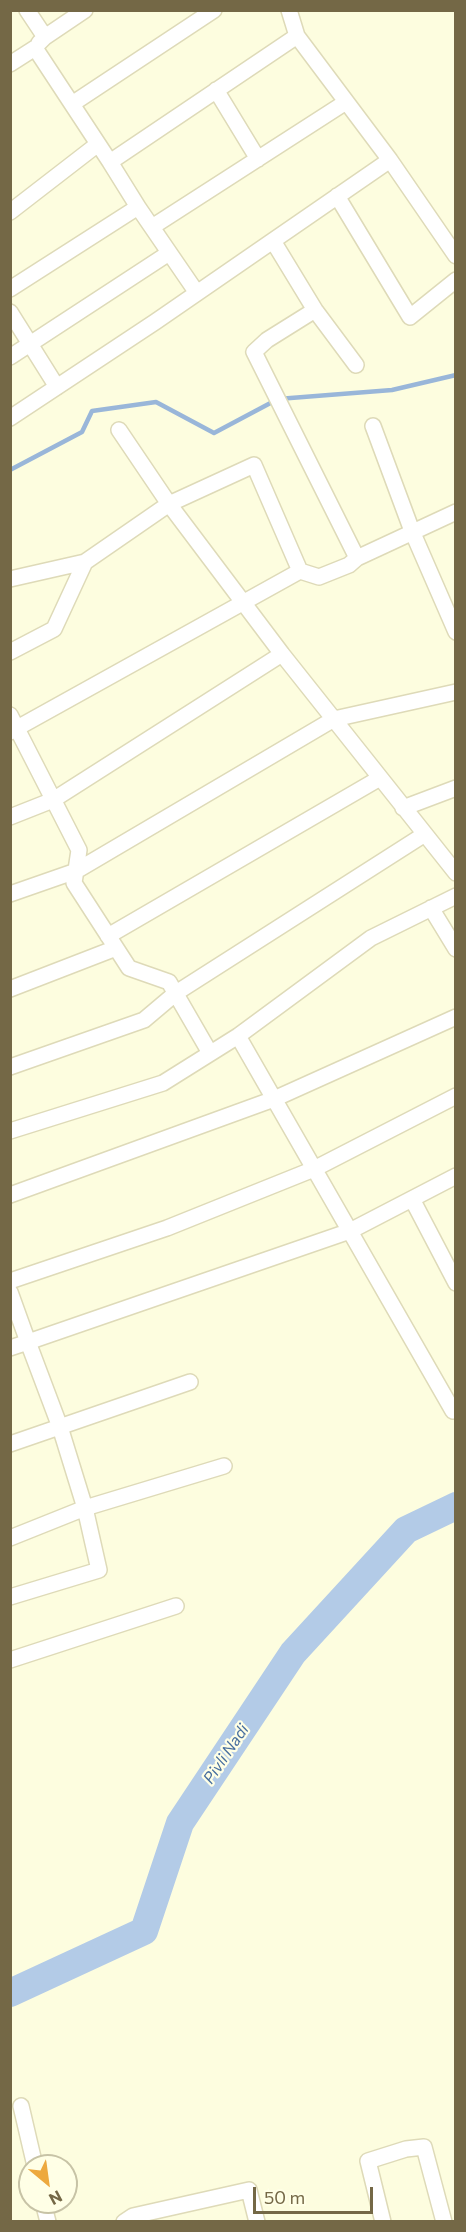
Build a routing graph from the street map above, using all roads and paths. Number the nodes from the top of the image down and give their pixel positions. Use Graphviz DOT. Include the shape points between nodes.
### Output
graph roads {
  1 [pos="27,10"];
  2 [pos="85,10"];
  3 [pos="214,10"];
  4 [pos="290,10"];
  5 [pos="297,36"];
  6 [pos="40,42"];
  7 [pos="10,64"];
  8 [pos="216,90"];
  9 [pos="346,102"];
  10 [pos="72,104"];
  11 [pos="99,144"];
  12 [pos="258,159"];
  13 [pos="390,160"];
  14 [pos="110,162"];
  15 [pos="337,196"];
  16 [pos="138,207"];
  17 [pos="10,212"];
  18 [pos="152,227"];
  19 [pos="273,241"];
  20 [pos="170,253"];
  21 [pos="456,256"];
  22 [pos="456,280"];
  23 [pos="10,288"];
  24 [pos="197,293"];
  25 [pos="315,310"];
  26 [pos="10,312"];
  27 [pos="30,344"];
  28 [pos="10,357"];
  29 [pos="356,365"];
  30 [pos="57,387"];
  31 [pos="10,418"];
  32 [pos="373,426"];
  33 [pos="119,430"];
  34 [pos="170,504"];
  35 [pos="456,512"];
  36 [pos="412,531"];
  37 [pos="357,558"];
  38 [pos="85,562"];
  39 [pos="300,571"];
  40 [pos="10,579"];
  41 [pos="244,602"];
  42 [pos="456,632"];
  43 [pos="10,652"];
  44 [pos="282,654"];
  45 [pos="456,692"];
  46 [pos="10,715"];
  47 [pos="334,719"];
  48 [pos="14,731"];
  49 [pos="380,778"];
  50 [pos="456,788"];
  51 [pos="53,800"];
  52 [pos="404,808"];
  53 [pos="10,817"];
  54 [pos="425,834"];
  55 [pos="76,871"];
  56 [pos="456,873"];
  57 [pos="10,894"];
  58 [pos="456,896"];
  59 [pos="432,908"];
  60 [pos="112,942"];
  61 [pos="456,949"];
  62 [pos="10,988"];
  63 [pos="176,993"];
  64 [pos="456,1017"];
  65 [pos="238,1036"];
  66 [pos="210,1053"];
  67 [pos="10,1067"];
  68 [pos="456,1096"];
  69 [pos="274,1099"];
  70 [pos="10,1131"];
  71 [pos="314,1169"];
  72 [pos="456,1176"];
  73 [pos="10,1195"];
  74 [pos="412,1199"];
  75 [pos="350,1231"];
  76 [pos="10,1281"];
  77 [pos="456,1284"];
  78 [pos="10,1292"];
  79 [pos="28,1342"];
  80 [pos="10,1348"];
  81 [pos="190,1382"];
  82 [pos="453,1411"];
  83 [pos="60,1427"];
  84 [pos="10,1444"];
  85 [pos="224,1466"];
  86 [pos="85,1508"];
  87 [pos="10,1538"];
  88 [pos="10,1597"];
  89 [pos="176,1606"];
  90 [pos="10,1660"];
  91 [pos="21,2106"];
  92 [pos="32,2154"];
  93 [pos="124,2222"];
  94 [pos="257,2222"];
  95 [pos="383,2222"];
  96 [pos="444,2222"];
  1 -- 6 [label="street"];
  2 -- 6 [label="street"];
  3 -- 10 [label="street"];
  4 -- 5 [label="street"];
  5 -- 8 [label="street"];
  5 -- 9 [label="street"];
  6 -- 7 [label="street"];
  6 -- 10 [label="street"];
  8 -- 12 [label="street"];
  8 -- 14 [label="street"];
  9 -- 12 [label="street"];
  9 -- 13 [label="street"];
  10 -- 11 [label="street"];
  11 -- 14 [label="street"];
  11 -- 17 [label="street"];
  12 -- 18 [label="street"];
  13 -- 15 [label="street"];
  13 -- 21 [label="street"];
  14 -- 16 [label="street"];
  15 -- 19 [label="street"];
  15 -- 22 [label="street" via="410,317"];
  16 -- 18 [label="street"];
  16 -- 23 [label="street"];
  18 -- 20 [label="street"];
  19 -- 24 [label="street"];
  19 -- 25 [label="street"];
  20 -- 24 [label="street"];
  20 -- 27 [label="street"];
  24 -- 30 [label="street"];
  25 -- 29 [label="street"];
  25 -- 37 [label="street" via="254,352"];
  26 -- 27 [label="street"];
  27 -- 28 [label="street"];
  27 -- 30 [label="street"];
  30 -- 31 [label="street"];
  32 -- 36 [label="street"];
  33 -- 34 [label="street"];
  34 -- 38 [label="street"];
  34 -- 39 [label="street" via="254,465"];
  34 -- 41 [label="street"];
  35 -- 36 [label="street"];
  36 -- 37 [label="street"];
  36 -- 42 [label="street"];
  37 -- 39 [label="street" via="349,566 319,578"];
  38 -- 40 [label="street"];
  38 -- 43 [label="street" via="54,629"];
  39 -- 41 [label="street"];
  41 -- 44 [label="street"];
  41 -- 48 [label="street"];
  44 -- 47 [label="street"];
  44 -- 51 [label="street"];
  45 -- 47 [label="street"];
  46 -- 48 [label="street"];
  47 -- 49 [label="street"];
  47 -- 55 [label="street"];
  48 -- 51 [label="street"];
  49 -- 52 [label="street"];
  49 -- 60 [label="street"];
  50 -- 52 [label="street"];
  51 -- 53 [label="street"];
  51 -- 55 [label="street" via="79,850"];
  52 -- 54 [label="street"];
  54 -- 56 [label="street"];
  54 -- 63 [label="street"];
  55 -- 57 [label="street"];
  55 -- 60 [label="street" via="74,883"];
  58 -- 59 [label="street"];
  59 -- 61 [label="street"];
  59 -- 65 [label="street" via="370,938"];
  60 -- 62 [label="street"];
  60 -- 63 [label="street" via="129,968 169,982"];
  63 -- 66 [label="street"];
  63 -- 67 [label="street" via="144,1020"];
  64 -- 69 [label="street"];
  65 -- 66 [label="street"];
  65 -- 69 [label="street"];
  66 -- 70 [label="street" via="163,1083"];
  68 -- 71 [label="street"];
  69 -- 71 [label="street"];
  69 -- 73 [label="street"];
  71 -- 75 [label="street"];
  71 -- 76 [label="street" via="167,1228"];
  72 -- 74 [label="street"];
  74 -- 75 [label="street"];
  74 -- 77 [label="street"];
  75 -- 79 [label="street"];
  75 -- 82 [label="street"];
  78 -- 79 [label="street"];
  79 -- 80 [label="street"];
  79 -- 83 [label="street"];
  81 -- 83 [label="street"];
  83 -- 84 [label="street"];
  83 -- 86 [label="street"];
  85 -- 86 [label="street"];
  86 -- 87 [label="street"];
  86 -- 88 [label="street" via="99,1570"];
  89 -- 90 [label="street"];
  91 -- 92 [label="street"];
  93 -- 94 [label="street" via="133,2216 249,2190"];
  95 -- 96 [label="street" via="368,2161 424,2147"];
}
